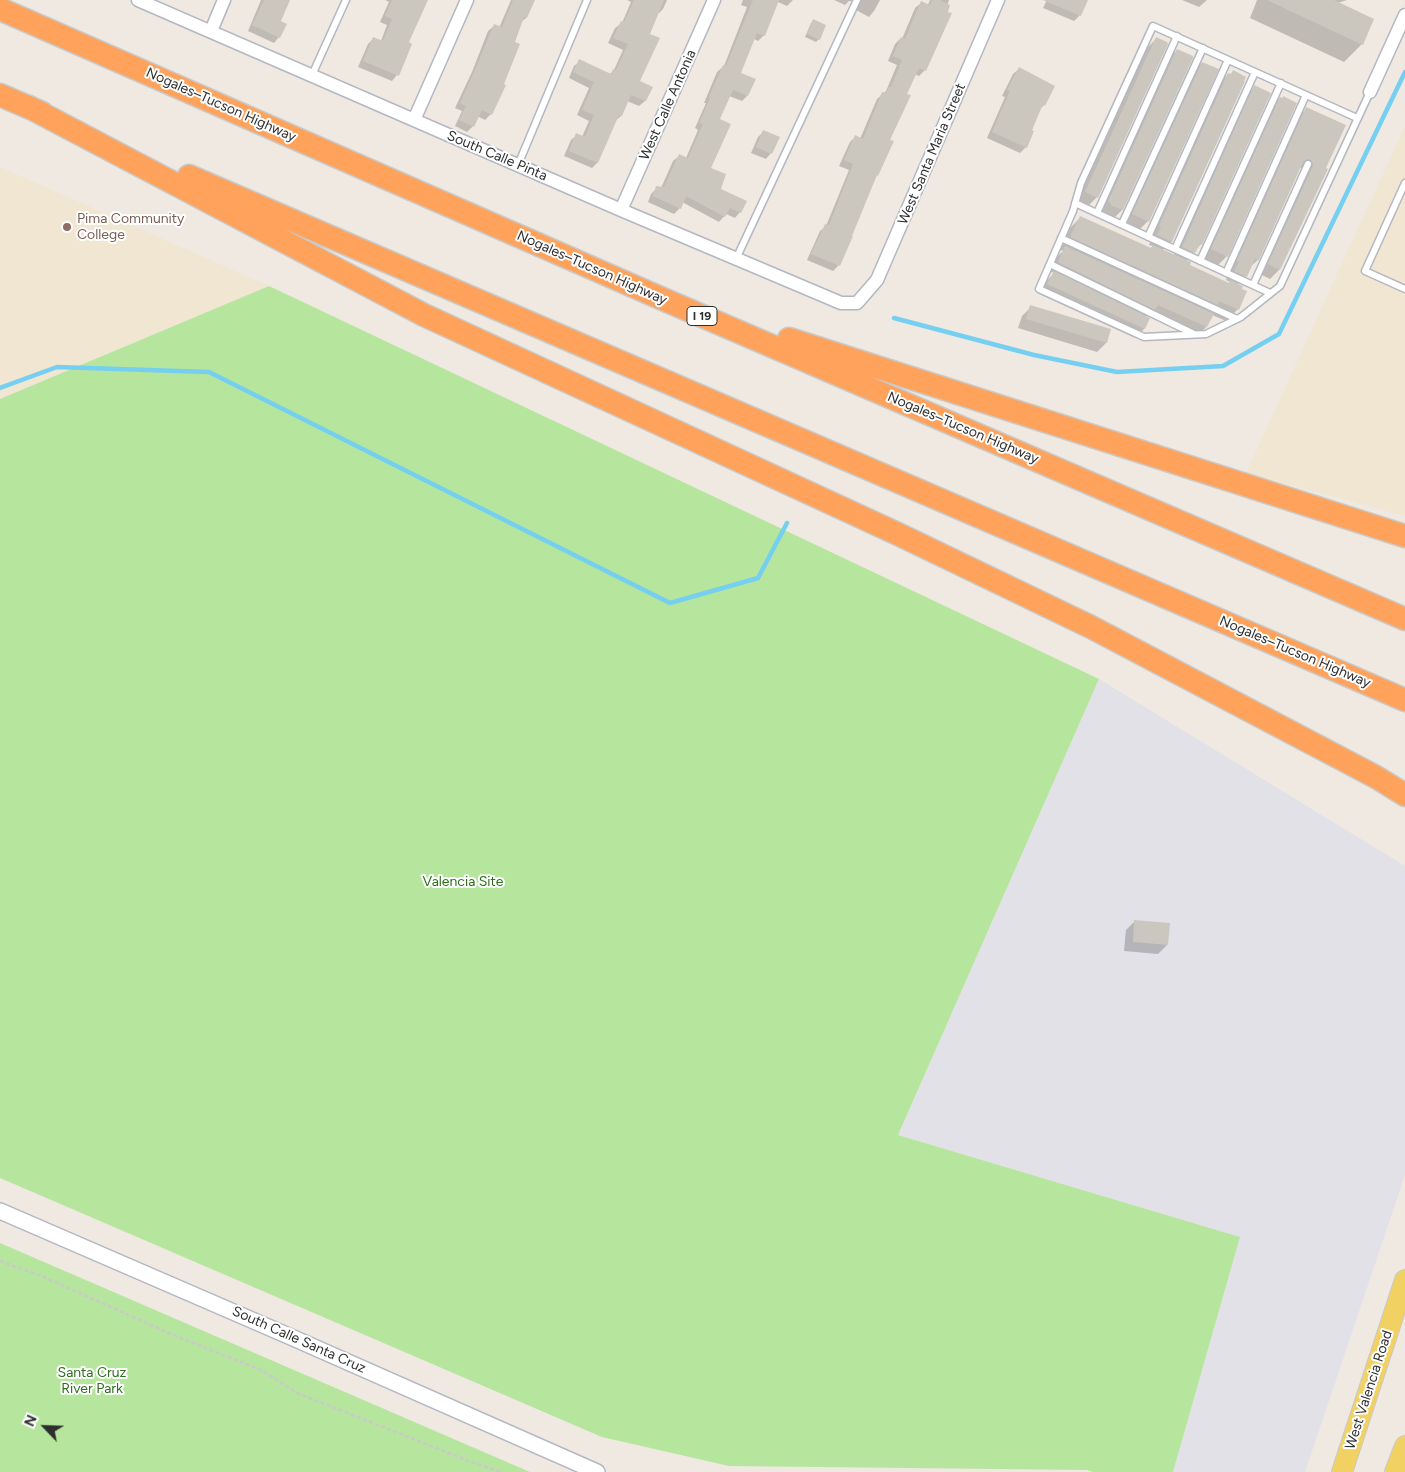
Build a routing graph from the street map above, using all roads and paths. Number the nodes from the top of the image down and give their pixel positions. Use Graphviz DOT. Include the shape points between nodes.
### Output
graph roads {
  1 [pos="138,0"];
  2 [pos="224,0"];
  3 [pos="346,0"];
  4 [pos="467,0"];
  5 [pos="587,0"];
  6 [pos="714,0"];
  7 [pos="857,0"];
  8 [pos="998,0"];
  9 [pos="0,9"];
  10 [pos="1405,15"];
  11 [pos="211,31"];
  12 [pos="1177,36"];
  13 [pos="1203,48"];
  14 [pos="1228,60"];
  15 [pos="1255,72"];
  16 [pos="312,75"];
  17 [pos="1281,83"];
  18 [pos="1370,92"];
  19 [pos="0,95"];
  20 [pos="1306,95"];
  21 [pos="29,107"];
  22 [pos="1357,118"];
  23 [pos="414,120"];
  24 [pos="1308,164"];
  25 [pos="518,165"];
  26 [pos="1405,183"];
  27 [pos="1075,202"];
  28 [pos="621,210"];
  29 [pos="1097,213"];
  30 [pos="1122,224"];
  31 [pos="1148,237"];
  32 [pos="1061,238"];
  33 [pos="1176,249"];
  34 [pos="736,259"];
  35 [pos="1200,261"];
  36 [pos="1050,264"];
  37 [pos="1226,273"];
  38 [pos="1253,285"];
  39 [pos="1405,290"];
  40 [pos="1270,293"];
  41 [pos="665,300"];
  42 [pos="857,303"];
  43 [pos="1237,319"];
  44 [pos="1196,334"];
  45 [pos="1405,536"];
  46 [pos="1405,619"];
  47 [pos="1405,700"];
  48 [pos="1376,777"];
  49 [pos="1405,786"];
  50 [pos="1405,795"];
  51 [pos="0,1211"];
  52 [pos="0,1261"];
  53 [pos="1405,1280"];
  54 [pos="1405,1446"];
  55 [pos="500,1472"];
  56 [pos="597,1472"];
  57 [pos="1342,1472"];
  58 [pos="1395,1472"];
  1 -- 11 [label="street, South Calle Pinta"];
  2 -- 11 [label="street"];
  3 -- 16 [label="lane"];
  4 -- 23 [label="street"];
  5 -- 25 [label="lane"];
  6 -- 28 [label="street, West Calle Antonia"];
  7 -- 34 [label="lane"];
  8 -- 42 [label="street, West Santa Maria Street" via="877,280"];
  9 -- 41 [label="highway, Nogales–Tucson Highway / I 19"];
  10 -- 18 [label="street"];
  11 -- 16 [label="street, South Calle Pinta"];
  12 -- 13 [label="lane"];
  12 -- 27 [label="lane" via="1153,26 1080,183"];
  12 -- 29 [label="lane"];
  13 -- 14 [label="lane"];
  13 -- 30 [label="lane"];
  14 -- 15 [label="lane"];
  14 -- 31 [label="lane"];
  15 -- 17 [label="lane"];
  15 -- 33 [label="lane"];
  16 -- 23 [label="street, South Calle Pinta"];
  17 -- 20 [label="lane"];
  17 -- 35 [label="lane"];
  18 -- 22 [label="lane"];
  19 -- 21 [label="highway, Nogales–Tucson Highway"];
  20 -- 22 [label="lane"];
  20 -- 37 [label="lane"];
  21 -- 47 [label="highway, Nogales–Tucson Highway"];
  21 -- 48 [label="highway" via="424,315 900,534 1064,614"];
  22 -- 40 [label="lane" via="1280,286"];
  23 -- 25 [label="street, South Calle Pinta"];
  24 -- 38 [label="lane"];
  25 -- 28 [label="street, South Calle Pinta"];
  26 -- 39 [label="lane" via="1365,271"];
  27 -- 29 [label="lane"];
  27 -- 32 [label="lane"];
  28 -- 34 [label="street, South Calle Pinta"];
  29 -- 30 [label="lane"];
  30 -- 31 [label="lane"];
  31 -- 33 [label="lane"];
  32 -- 36 [label="lane"];
  32 -- 43 [label="lane"];
  33 -- 35 [label="lane"];
  34 -- 42 [label="street, South Calle Pinta" via="841,303"];
  35 -- 37 [label="lane"];
  36 -- 44 [label="lane"];
  36 -- 44 [label="lane" via="1039,289 1144,337"];
  37 -- 38 [label="lane"];
  38 -- 40 [label="lane"];
  40 -- 43 [label="lane"];
  41 -- 45 [label="highway"];
  41 -- 46 [label="highway, Nogales–Tucson Highway / I 19"];
  43 -- 44 [label="lane" via="1206,334"];
  48 -- 49 [label="highway"];
  48 -- 50 [label="highway"];
  51 -- 56 [label="street, South Calle Santa Cruz"];
  52 -- 55 [label="path" via="263,1371 297,1393"];
  53 -- 57 [label="main road, West Valencia Road"];
  54 -- 58 [label="main road"];
}
